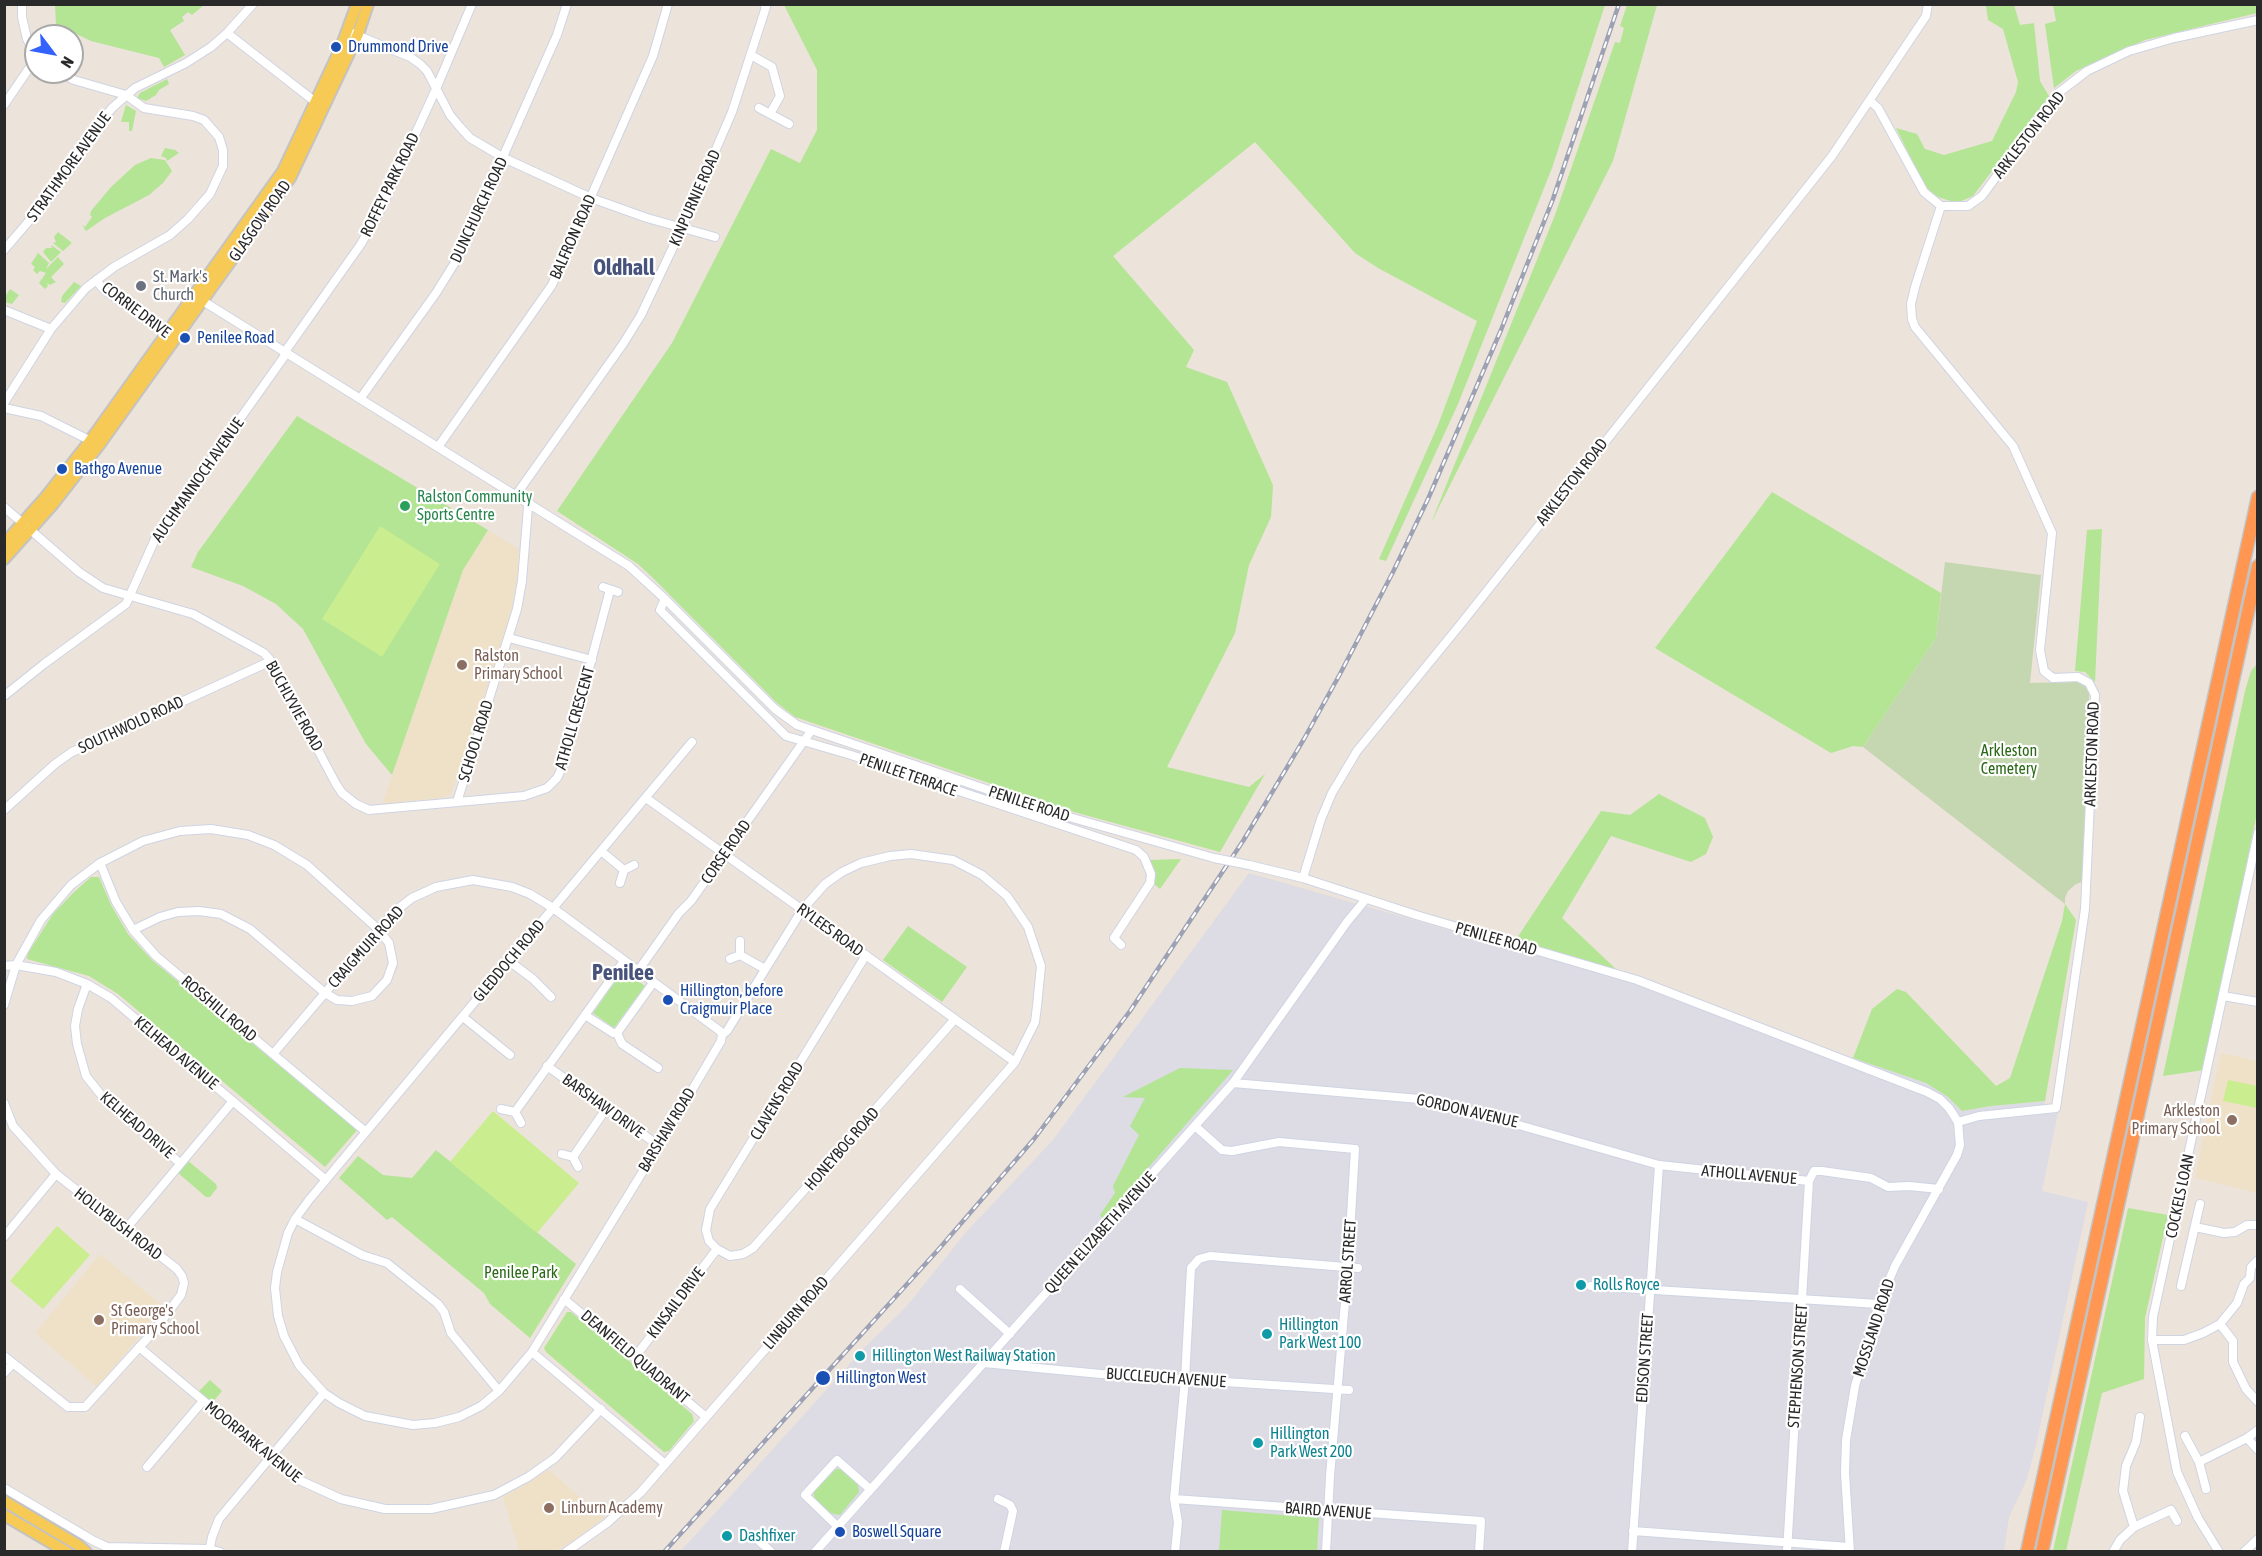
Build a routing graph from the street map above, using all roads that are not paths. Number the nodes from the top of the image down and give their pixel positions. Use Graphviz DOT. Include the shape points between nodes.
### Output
graph roads {
  1 [pos="22,4"];
  2 [pos="253,4"];
  3 [pos="357,4"];
  4 [pos="369,4"];
  5 [pos="472,4"];
  6 [pos="567,4"];
  7 [pos="668,4"];
  8 [pos="1928,4"];
  9 [pos="765,6"];
  10 [pos="2258,20"];
  11 [pos="24,25"];
  12 [pos="347,31"];
  13 [pos="227,33"];
  14 [pos="358,34"];
  15 [pos="751,55"];
  16 [pos="24,75"];
  17 [pos="84,83"];
  18 [pos="436,89"];
  19 [pos="126,94"];
  20 [pos="1870,101"];
  21 [pos="4,105"];
  22 [pos="320,105"];
  23 [pos="759,108"];
  24 [pos="770,114"];
  25 [pos="789,124"];
  26 [pos="504,158"];
  27 [pos="591,198"];
  28 [pos="1941,206"];
  29 [pos="682,228"];
  30 [pos="715,237"];
  31 [pos="4,250"];
  32 [pos="96,279"];
  33 [pos="199,299"];
  34 [pos="4,309"];
  35 [pos="51,329"];
  36 [pos="172,337"];
  37 [pos="285,353"];
  38 [pos="360,399"];
  39 [pos="4,403"];
  40 [pos="4,408"];
  41 [pos="95,443"];
  42 [pos="438,447"];
  43 [pos="516,495"];
  44 [pos="2258,497"];
  45 [pos="530,503"];
  46 [pos="4,507"];
  47 [pos="28,526"];
  48 [pos="4,544"];
  49 [pos="4,559"];
  50 [pos="2258,566"];
  51 [pos="610,589"];
  52 [pos="130,597"];
  53 [pos="665,599"];
  54 [pos="509,638"];
  55 [pos="592,660"];
  56 [pos="271,662"];
  57 [pos="4,696"];
  58 [pos="812,731"];
  59 [pos="692,742"];
  60 [pos="805,742"];
  61 [pos="646,798"];
  62 [pos="457,802"];
  63 [pos="4,810"];
  64 [pos="2258,833"];
  65 [pos="601,851"];
  66 [pos="2255,852"];
  67 [pos="724,854"];
  68 [pos="100,863"];
  69 [pos="634,865"];
  70 [pos="624,870"];
  71 [pos="1303,879"];
  72 [pos="620,883"];
  73 [pos="1366,899"];
  74 [pos="553,908"];
  75 [pos="802,910"];
  76 [pos="378,929"];
  77 [pos="133,930"];
  78 [pos="740,941"];
  79 [pos="1121,945"];
  80 [pos="740,955"];
  81 [pos="866,955"];
  82 [pos="730,959"];
  83 [pos="509,961"];
  84 [pos="624,961"];
  85 [pos="15,965"];
  86 [pos="4,966"];
  87 [pos="765,969"];
  88 [pos="638,971"];
  89 [pos="653,982"];
  90 [pos="87,984"];
  91 [pos="325,993"];
  92 [pos="2223,996"];
  93 [pos="551,997"];
  94 [pos="2258,1002"];
  95 [pos="4,1005"];
  96 [pos="585,1015"];
  97 [pos="463,1017"];
  98 [pos="955,1019"];
  99 [pos="617,1033"];
  100 [pos="722,1035"];
  101 [pos="273,1054"];
  102 [pos="510,1055"];
  103 [pos="1015,1062"];
  104 [pos="548,1066"];
  105 [pos="658,1068"];
  106 [pos="1233,1083"];
  107 [pos="233,1101"];
  108 [pos="4,1103"];
  109 [pos="501,1109"];
  110 [pos="606,1109"];
  111 [pos="514,1112"];
  112 [pos="1958,1122"];
  113 [pos="521,1123"];
  114 [pos="1195,1126"];
  115 [pos="366,1132"];
  116 [pos="658,1145"];
  117 [pos="562,1154"];
  118 [pos="573,1157"];
  119 [pos="180,1163"];
  120 [pos="1659,1165"];
  121 [pos="578,1167"];
  122 [pos="56,1174"];
  123 [pos="326,1180"];
  124 [pos="1809,1181"];
  125 [pos="1939,1189"];
  126 [pos="2200,1204"];
  127 [pos="295,1218"];
  128 [pos="2258,1225"];
  129 [pos="2195,1227"];
  130 [pos="125,1230"];
  131 [pos="4,1237"];
  132 [pos="717,1250"];
  133 [pos="2258,1260"];
  134 [pos="1348,1267"];
  135 [pos="1358,1268"];
  136 [pos="2254,1280"];
  137 [pos="1591,1286"];
  138 [pos="2181,1286"];
  139 [pos="1650,1288"];
  140 [pos="960,1289"];
  141 [pos="564,1299"];
  142 [pos="1802,1301"];
  143 [pos="1879,1304"];
  144 [pos="2220,1324"];
  145 [pos="1010,1334"];
  146 [pos="2152,1340"];
  147 [pos="140,1347"];
  148 [pos="532,1352"];
  149 [pos="4,1356"];
  150 [pos="635,1357"];
  151 [pos="984,1363"];
  152 [pos="13,1364"];
  153 [pos="4,1373"];
  154 [pos="1185,1379"];
  155 [pos="1337,1389"];
  156 [pos="1349,1390"];
  157 [pos="499,1391"];
  158 [pos="324,1393"];
  159 [pos="203,1401"];
  160 [pos="2258,1402"];
  161 [pos="601,1409"];
  162 [pos="705,1416"];
  163 [pos="2140,1417"];
  164 [pos="2258,1430"];
  165 [pos="2186,1436"];
  166 [pos="2247,1438"];
  167 [pos="2258,1450"];
  168 [pos="270,1458"];
  169 [pos="2199,1462"];
  170 [pos="664,1463"];
  171 [pos="147,1467"];
  172 [pos="4,1488"];
  173 [pos="870,1489"];
  174 [pos="2206,1489"];
  175 [pos="998,1499"];
  176 [pos="1174,1499"];
  177 [pos="4,1501"];
  178 [pos="1329,1511"];
  179 [pos="4,1515"];
  180 [pos="2177,1521"];
  181 [pos="837,1526"];
  182 [pos="2134,1527"];
  183 [pos="1633,1531"];
  184 [pos="753,1535"];
  185 [pos="2257,1540"];
  186 [pos="1787,1547"];
  187 [pos="1850,1549"];
  188 [pos="209,1550"];
  189 [pos="67,1551"];
  190 [pos="86,1551"];
  191 [pos="220,1551"];
  192 [pos="566,1551"];
  193 [pos="771,1551"];
  194 [pos="815,1551"];
  195 [pos="1004,1551"];
  196 [pos="1176,1551"];
  197 [pos="1326,1551"];
  198 [pos="1479,1551"];
  199 [pos="1632,1551"];
  200 [pos="2026,1551"];
  201 [pos="2042,1551"];
  202 [pos="2113,1551"];
  203 [pos="2219,1551"];
  204 [pos="2244,1551"];
  1 -- 11 [label="street"];
  2 -- 13 [label="street, STRATHMORE AVENUE"];
  3 -- 12 [label="main road, GLASGOW ROAD"];
  4 -- 14 [label="main road, GLASGOW ROAD"];
  5 -- 18 [label="street, ROFFEY PARK ROAD"];
  6 -- 26 [label="street, DUNCHURCH ROAD"];
  7 -- 27 [label="street, BALFRON ROAD" via="653,56"];
  8 -- 20 [label="street, ARKLESTON ROAD" via="1926,16"];
  9 -- 15 [label="street, KINPURNIE ROAD"];
  10 -- 28 [label="street, ARKLESTON ROAD" via="2129,51 2087,71 2057,94 1982,196 1968,206"];
  12 -- 14 [label="street"];
  12 -- 22 [label="main road, GLASGOW ROAD"];
  13 -- 19 [label="street, STRATHMORE AVENUE" via="199,55"];
  13 -- 22 [label="street"];
  14 -- 18 [label="street" via="410,57 426,71"];
  14 -- 22 [label="main road, GLASGOW ROAD"];
  15 -- 24 [label="street" via="772,67 780,96"];
  15 -- 29 [label="street, KINPURNIE ROAD" via="732,112"];
  16 -- 21 [label="street"];
  17 -- 19 [label="street"];
  18 -- 26 [label="street" via="450,115 470,138"];
  18 -- 37 [label="street, ROFFEY PARK ROAD" via="361,244"];
  19 -- 31 [label="street, STRATHMORE AVENUE" via="99,123 56,190"];
  19 -- 32 [label="street" via="144,108 206,121 219,137 223,166 210,194 188,219 170,235"];
  20 -- 28 [label="street" via="1878,108 1924,192"];
  20 -- 71 [label="street, ARKLESTON ROAD" via="1825,165 1357,751 1329,801"];
  22 -- 33 [label="main road, GLASGOW ROAD" via="290,178"];
  23 -- 24 [label="street"];
  24 -- 25 [label="street"];
  26 -- 27 [label="street"];
  26 -- 38 [label="street, DUNCHURCH ROAD" via="459,256"];
  27 -- 29 [label="street"];
  27 -- 42 [label="street, BALFRON ROAD" via="552,285"];
  28 -- 112 [label="street, ARKLESTON ROAD" via="1915,287 1912,319 2013,446 2052,533 2040,650 2044,671 2053,678 2078,677 2090,683 2096,695 2085,909 2056,1108"];
  29 -- 30 [label="street"];
  29 -- 43 [label="street, KINPURNIE ROAD" via="623,344"];
  32 -- 35 [label="street"];
  32 -- 36 [label="street, CORRIE DRIVE" via="104,290"];
  33 -- 36 [label="main road, GLASGOW ROAD"];
  33 -- 37 [label="street, PENILEE ROAD"];
  34 -- 35 [label="street"];
  35 -- 39 [label="street"];
  36 -- 41 [label="main road, GLASGOW ROAD"];
  37 -- 38 [label="street, PENILEE ROAD"];
  37 -- 52 [label="street, AUCHMANNOCH AVENUE" via="156,537"];
  38 -- 42 [label="street, PENILEE ROAD"];
  40 -- 41 [label="street" via="42,416"];
  41 -- 47 [label="main road, GLASGOW ROAD"];
  42 -- 43 [label="street, PENILEE ROAD"];
  43 -- 45 [label="street, PENILEE ROAD"];
  44 -- 200 [label="highway"];
  45 -- 53 [label="street, PENILEE ROAD" via="629,566"];
  45 -- 54 [label="street, SCHOOL ROAD" via="522,581"];
  46 -- 47 [label="street, BUCHLYVIE ROAD"];
  47 -- 48 [label="main road, GLASGOW ROAD"];
  47 -- 49 [label="main road, GLASGOW ROAD"];
  47 -- 52 [label="street, BUCHLYVIE ROAD" via="79,572 103,588"];
  50 -- 201 [label="highway"];
  51 -- 55 [label="street, ATHOLL CRESCENT"];
  52 -- 56 [label="street, BUCHLYVIE ROAD" via="193,614 254,645"];
  52 -- 57 [label="street, AUCHMANNOCH AVENUE" via="126,604"];
  53 -- 58 [label="street, PENILEE ROAD" via="775,709"];
  53 -- 60 [label="street, PENILEE TERRACE" via="660,610 786,736"];
  54 -- 55 [label="street"];
  54 -- 62 [label="street, SCHOOL ROAD"];
  55 -- 62 [label="street, ATHOLL CRESCENT" via="557,778 547,788 524,796"];
  56 -- 62 [label="street, BUCHLYVIE ROAD" via="336,784 356,804 369,810"];
  56 -- 63 [label="street, SOUTHWOLD ROAD" via="72,752"];
  58 -- 60 [label="street, CORSE ROAD"];
  58 -- 71 [label="street, PENILEE ROAD, bridge" via="1062,814"];
  59 -- 61 [label="street, GLEDDOCH ROAD"];
  60 -- 67 [label="street, CORSE ROAD"];
  60 -- 79 [label="street, PENILEE TERRACE" via="1136,850 1144,857 1150,883 1114,938"];
  61 -- 65 [label="street, GLEDDOCH ROAD"];
  61 -- 67 [label="street, RYLEES ROAD"];
  64 -- 66 [label="street, COCKELS LOAN"];
  65 -- 70 [label="street"];
  65 -- 74 [label="street, GLEDDOCH ROAD"];
  66 -- 92 [label="street, COCKELS LOAN"];
  67 -- 75 [label="street, RYLEES ROAD"];
  67 -- 88 [label="street, CORSE ROAD"];
  68 -- 76 [label="street" via="143,841 180,831 211,829 248,834 307,865"];
  68 -- 77 [label="street, ROSSHILL ROAD"];
  68 -- 85 [label="street" via="71,885 41,920"];
  69 -- 70 [label="street"];
  70 -- 72 [label="street"];
  71 -- 73 [label="street, PENILEE ROAD"];
  73 -- 106 [label="street, QUEEN ELIZABETH AVENUE"];
  73 -- 112 [label="street, PENILEE ROAD" via="1637,980 1707,1006 1927,1092 1949,1107"];
  74 -- 76 [label="street, CRAIGMUIR ROAD" via="512,887 473,880 456,882 412,898"];
  74 -- 83 [label="street, GLEDDOCH ROAD"];
  74 -- 84 [label="street, CRAIGMUIR ROAD"];
  75 -- 81 [label="street, RYLEES ROAD"];
  75 -- 87 [label="street, BARSHAW ROAD"];
  75 -- 103 [label="street, LINBURN ROAD" via="842,872 890,856 911,854 952,860 982,875 1007,896 1028,927 1041,966 1035,1022"];
  76 -- 91 [label="street, CRAIGMUIR ROAD"];
  76 -- 91 [label="street" via="389,943 393,963 379,991 367,999 352,1001 338,1000"];
  77 -- 91 [label="street" via="159,916 178,912 220,914 250,929"];
  77 -- 101 [label="street, ROSSHILL ROAD" via="156,956"];
  78 -- 80 [label="street"];
  80 -- 82 [label="street"];
  80 -- 87 [label="street"];
  81 -- 98 [label="street, RYLEES ROAD"];
  81 -- 132 [label="street, CLAVENS ROAD" via="710,1209 706,1230 708,1241"];
  83 -- 93 [label="street"];
  83 -- 97 [label="street, GLEDDOCH ROAD"];
  84 -- 88 [label="street, CRAIGMUIR ROAD"];
  84 -- 96 [label="street"];
  85 -- 86 [label="street, KELHEAD AVENUE"];
  85 -- 90 [label="street, KELHEAD AVENUE" via="56,972"];
  85 -- 95 [label="street"];
  87 -- 100 [label="street, BARSHAW ROAD"];
  88 -- 89 [label="street, CRAIGMUIR ROAD"];
  89 -- 99 [label="street"];
  89 -- 100 [label="street, CRAIGMUIR ROAD"];
  90 -- 107 [label="street, KELHEAD AVENUE" via="111,998"];
  90 -- 119 [label="street, KELHEAD DRIVE" via="75,1026 86,1076 106,1101"];
  91 -- 101 [label="street, CRAIGMUIR ROAD"];
  92 -- 94 [label="street"];
  92 -- 146 [label="street, COCKELS LOAN"];
  96 -- 99 [label="street"];
  96 -- 104 [label="street"];
  97 -- 102 [label="street"];
  97 -- 115 [label="street, GLEDDOCH ROAD"];
  98 -- 103 [label="street, RYLEES ROAD"];
  98 -- 132 [label="street, HONEYBOG ROAD" via="753,1248 730,1256"];
  99 -- 105 [label="street" via="622,1044"];
  100 -- 116 [label="street, BARSHAW ROAD"];
  101 -- 115 [label="street, ROSSHILL ROAD"];
  103 -- 162 [label="street, LINBURN ROAD"];
  104 -- 110 [label="street, BARSHAW DRIVE"];
  104 -- 111 [label="street"];
  106 -- 114 [label="street, QUEEN ELIZABETH AVENUE"];
  106 -- 120 [label="street, GORDON AVENUE" via="1431,1100"];
  107 -- 119 [label="street"];
  107 -- 123 [label="street, KELHEAD AVENUE"];
  108 -- 122 [label="street, HOLLYBUSH ROAD" via="13,1126"];
  109 -- 111 [label="street"];
  110 -- 116 [label="street, BARSHAW DRIVE"];
  110 -- 118 [label="street"];
  111 -- 113 [label="street"];
  112 -- 125 [label="street, MOSSLAND ROAD" via="1958,1155"];
  114 -- 134 [label="street, ARROL STREET" via="1222,1150 1279,1142 1355,1149"];
  114 -- 145 [label="street, QUEEN ELIZABETH AVENUE"];
  115 -- 123 [label="street, GLEDDOCH ROAD"];
  116 -- 141 [label="street, BARSHAW ROAD"];
  117 -- 118 [label="street"];
  118 -- 121 [label="street"];
  119 -- 130 [label="street"];
  120 -- 124 [label="street, ATHOLL AVENUE"];
  120 -- 139 [label="street, EDISON STREET"];
  122 -- 130 [label="street, HOLLYBUSH ROAD"];
  122 -- 131 [label="street"];
  123 -- 127 [label="street, GLEDDOCH ROAD"];
  124 -- 125 [label="street, ATHOLL AVENUE" via="1814,1171 1822,1171 1871,1178 1888,1187"];
  124 -- 142 [label="street, STEPHENSON STREET"];
  125 -- 143 [label="street, MOSSLAND ROAD" via="1895,1266"];
  126 -- 129 [label="street"];
  127 -- 157 [label="street" via="362,1255 387,1263 438,1304 451,1334"];
  127 -- 158 [label="street, GLEDDOCH ROAD" via="277,1272 278,1316 298,1365"];
  128 -- 129 [label="street" via="2224,1233"];
  129 -- 138 [label="street"];
  130 -- 147 [label="street, HOLLYBUSH ROAD" via="177,1269 184,1283 181,1295"];
  132 -- 150 [label="street, KINSAIL DRIVE"];
  133 -- 136 [label="street" via="2251,1267"];
  134 -- 135 [label="street"];
  134 -- 154 [label="street" via="1210,1256 1199,1259 1191,1268"];
  134 -- 155 [label="street, ARROL STREET"];
  136 -- 144 [label="street" via="2244,1284 2237,1303"];
  137 -- 139 [label="street"];
  139 -- 142 [label="street"];
  139 -- 183 [label="street, EDISON STREET"];
  140 -- 145 [label="street"];
  141 -- 148 [label="street, BARSHAW ROAD"];
  141 -- 150 [label="street, DEANFIELD QUADRANT"];
  142 -- 143 [label="street"];
  142 -- 186 [label="street, STEPHENSON STREET"];
  143 -- 187 [label="street, MOSSLAND ROAD" via="1855,1386 1847,1432 1845,1473"];
  144 -- 146 [label="street" via="2184,1340"];
  144 -- 160 [label="street" via="2233,1341 2233,1362 2246,1389"];
  145 -- 151 [label="street, QUEEN ELIZABETH AVENUE"];
  146 -- 203 [label="street, COCKELS LOAN" via="2177,1472 2198,1518"];
  147 -- 152 [label="street" via="86,1407 68,1407"];
  147 -- 159 [label="street, MOORPARK AVENUE"];
  148 -- 157 [label="street, BARSHAW ROAD"];
  148 -- 161 [label="street"];
  149 -- 152 [label="street"];
  150 -- 162 [label="street, DEANFIELD QUADRANT"];
  151 -- 154 [label="street, BUCCLEUCH AVENUE"];
  151 -- 173 [label="street, QUEEN ELIZABETH AVENUE"];
  152 -- 153 [label="street"];
  154 -- 155 [label="street, BUCCLEUCH AVENUE"];
  154 -- 176 [label="street"];
  155 -- 156 [label="street, BUCCLEUCH AVENUE"];
  155 -- 178 [label="street, ARROL STREET"];
  157 -- 158 [label="street, BARSHAW ROAD" via="459,1417 413,1425 365,1416"];
  158 -- 168 [label="street"];
  159 -- 168 [label="street, MOORPARK AVENUE"];
  159 -- 171 [label="street"];
  161 -- 168 [label="street, MOORPARK AVENUE" via="555,1458 528,1477 494,1495 431,1509 386,1509 341,1499 297,1479"];
  161 -- 170 [label="street"];
  162 -- 170 [label="street, LINBURN ROAD"];
  163 -- 182 [label="street" via="2122,1491"];
  164 -- 166 [label="street"];
  165 -- 169 [label="street"];
  166 -- 167 [label="street"];
  166 -- 169 [label="street"];
  168 -- 188 [label="street" via="219,1520"];
  169 -- 174 [label="street"];
  170 -- 192 [label="street, LINBURN ROAD" via="641,1492 607,1523"];
  172 -- 188 [label="street" via="107,1547"];
  173 -- 181 [label="street, QUEEN ELIZABETH AVENUE"];
  173 -- 181 [label="street" via="837,1460 812,1488 805,1496"];
  175 -- 195 [label="street" via="1013,1511"];
  176 -- 178 [label="street, BAIRD AVENUE"];
  176 -- 196 [label="street" via="1178,1522"];
  177 -- 190 [label="main road"];
  178 -- 197 [label="street, ARROL STREET"];
  178 -- 198 [label="street, BAIRD AVENUE" via="1481,1521"];
  179 -- 189 [label="main road"];
  180 -- 182 [label="street" via="2171,1510"];
  181 -- 194 [label="street, QUEEN ELIZABETH AVENUE"];
  182 -- 202 [label="street"];
  183 -- 186 [label="street"];
  183 -- 199 [label="street, EDISON STREET"];
  184 -- 193 [label="street"];
  185 -- 204 [label="street"];
  186 -- 187 [label="street"];
  188 -- 191 [label="street"];
}
